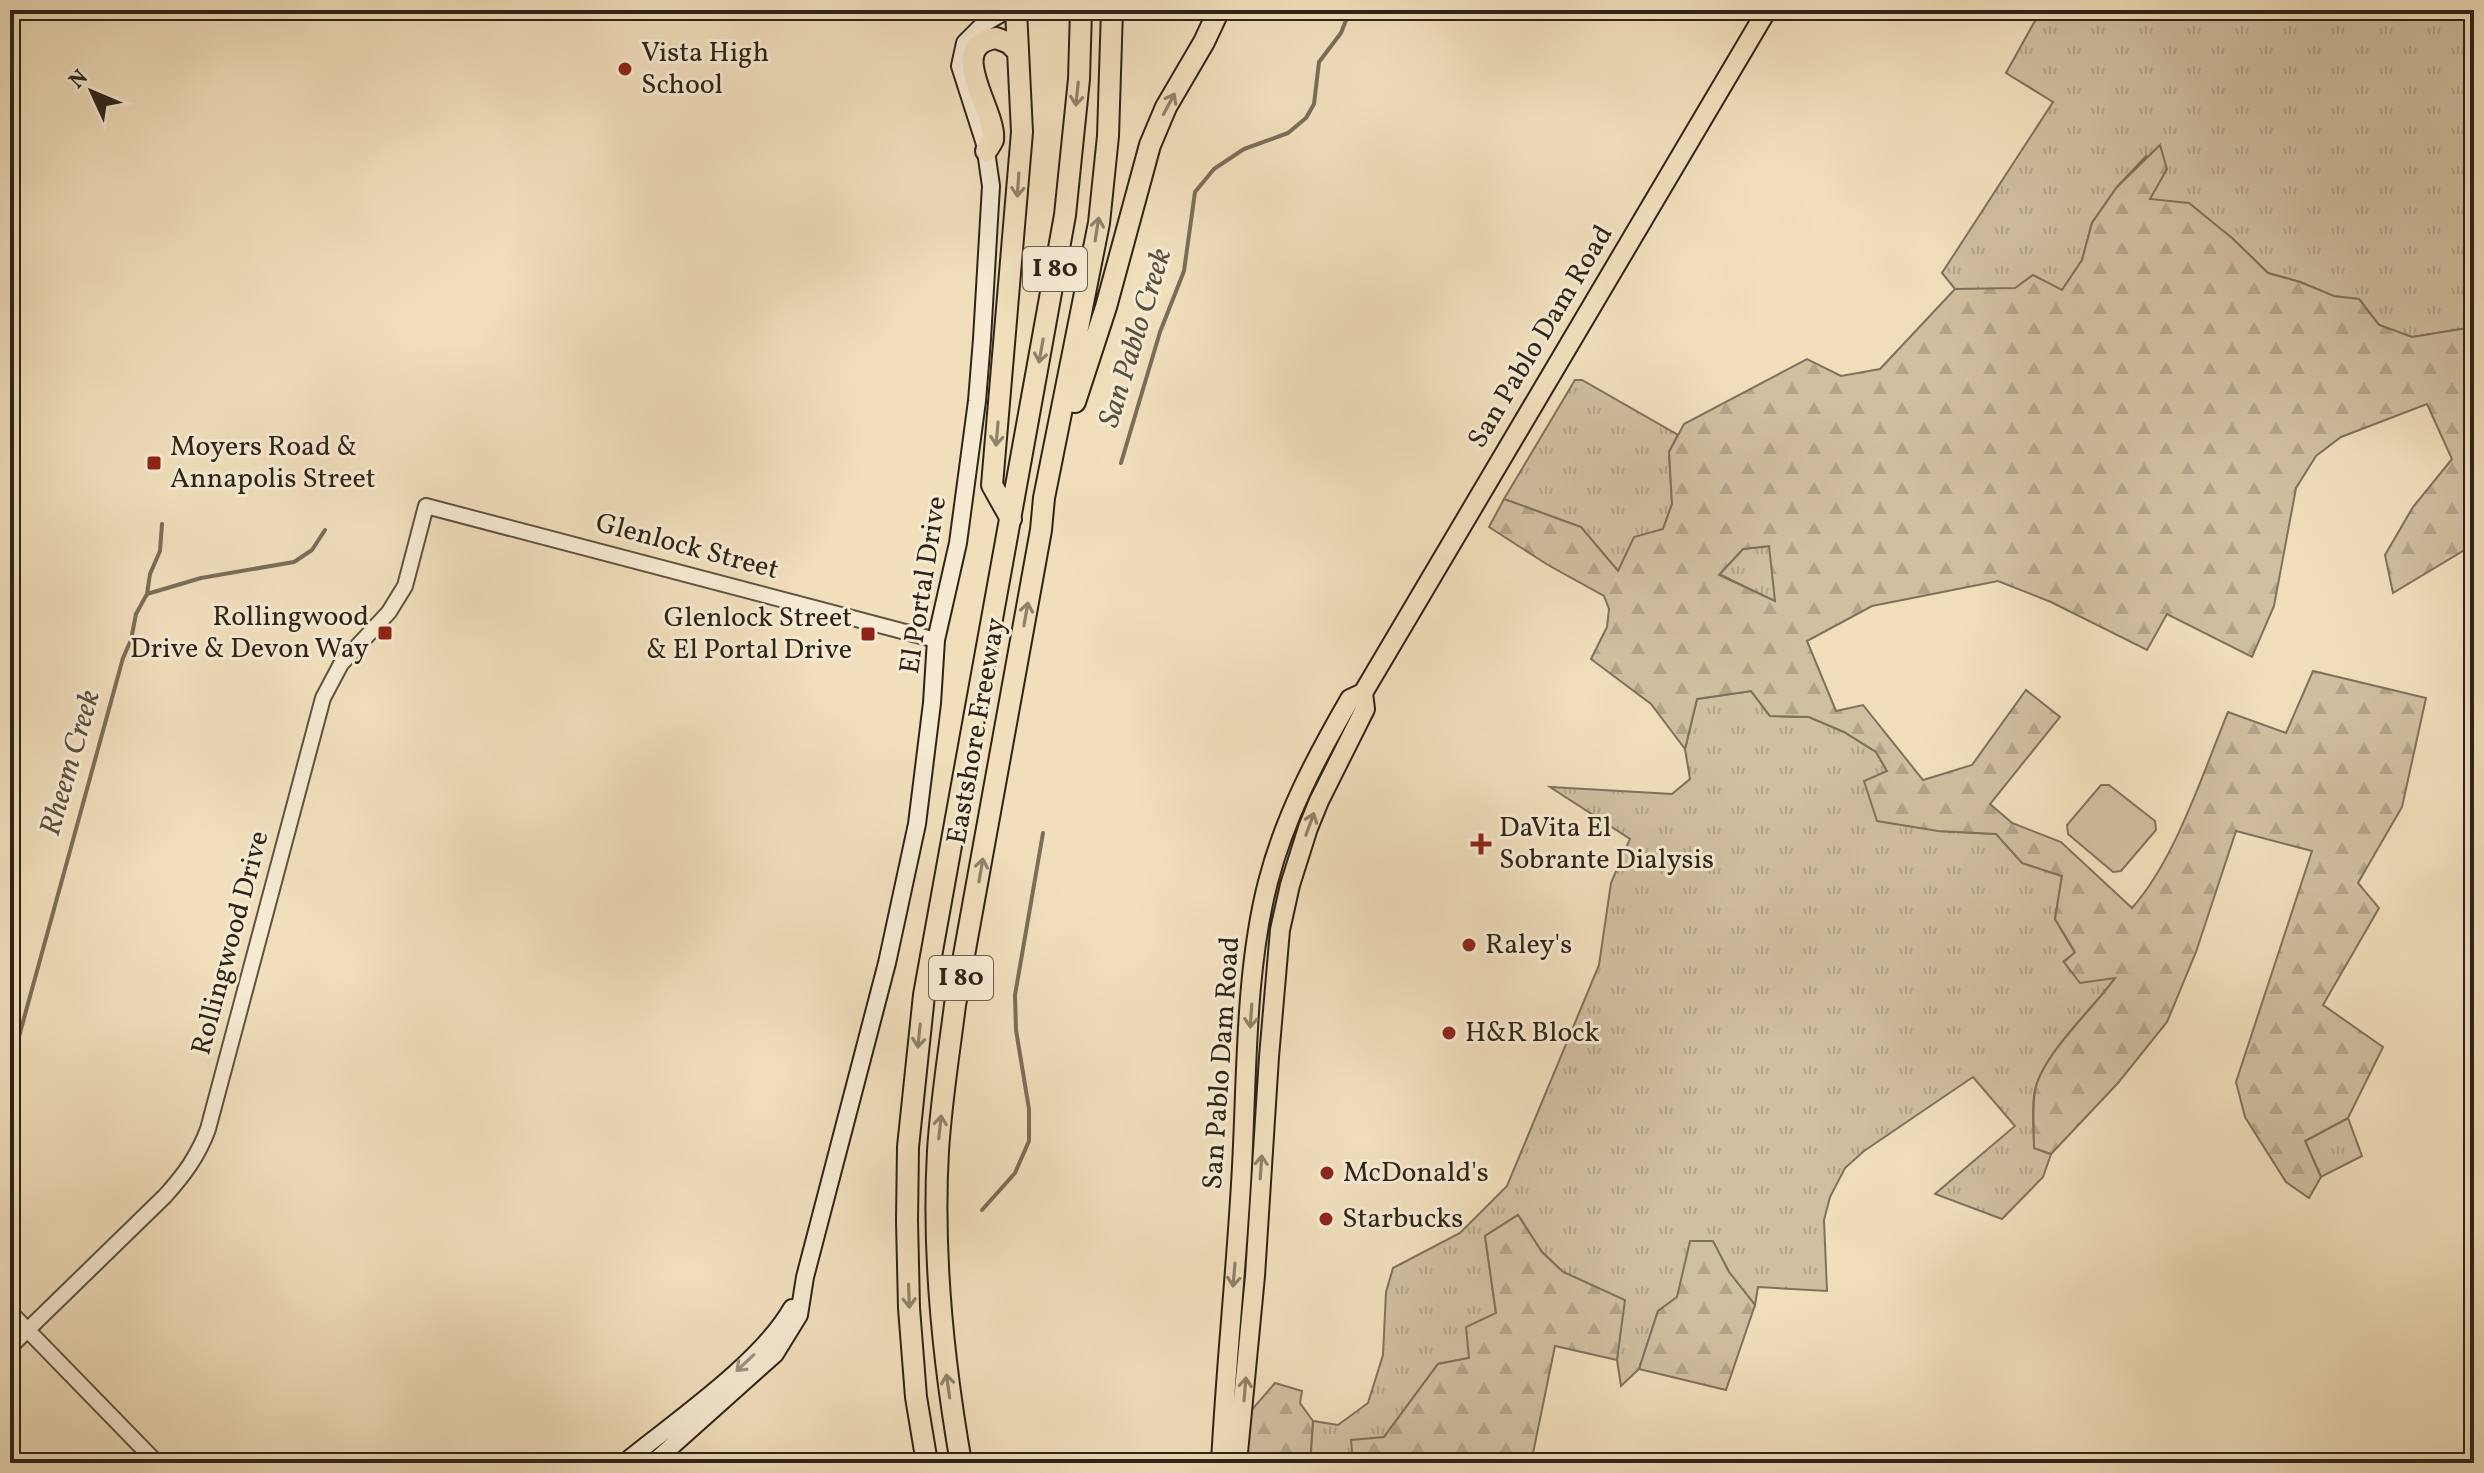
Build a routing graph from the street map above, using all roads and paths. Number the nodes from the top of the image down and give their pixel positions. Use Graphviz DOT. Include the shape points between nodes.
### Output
graph roads {
  1 [pos="1006,10"];
  2 [pos="1016,10"];
  3 [pos="1112,10"];
  4 [pos="1219,10"];
  5 [pos="1767,10"];
  6 [pos="1081,13"];
  7 [pos="1018,52"];
  8 [pos="986,151"];
  9 [pos="1044,498"];
  10 [pos="426,506"];
  11 [pos="1011,519"];
  12 [pos="936,640"];
  13 [pos="1363,693"];
  14 [pos="805,1277"];
  15 [pos="10,1312"];
  16 [pos="28,1330"];
  17 [pos="10,1347"];
  18 [pos="157,1463"];
  19 [pos="624,1463"];
  20 [pos="653,1463"];
  21 [pos="927,1463"];
  22 [pos="961,1463"];
  23 [pos="1221,1463"];
  24 [pos="1237,1463"];
  1 -- 8 [label="main road, El Portal Drive" via="965,43 960,66"];
  2 -- 7 [label="highway"];
  9 -- 3 [label="highway, Eastshore Freeway / I 80, one-way" via="1099,223"];
  9 -- 4 [label="highway, one-way" via="1106,307 1150,145"];
  5 -- 13 [label="main road, San Pablo Dam Road"];
  6 -- 11 [label="highway, Eastshore Freeway / I 80, one-way" via="1065,215"];
  7 -- 8 [label="highway" via="996,38 980,44 973,55 993,138"];
  7 -- 11 [label="highway, one-way" via="1022,132 992,485"];
  8 -- 12 [label="main road, El Portal Drive" via="991,186 977,401 958,543"];
  22 -- 9 [label="highway, Eastshore Freeway / I 80, one-way" via="940,1307 938,1152 955,1005"];
  10 -- 12 [label="street, Glenlock Street"];
  10 -- 16 [label="street, Rollingwood Drive" via="405,586 389,612 341,664 323,698 199,1152 165,1196"];
  11 -- 21 [label="highway, Eastshore Freeway / I 80, one-way" via="924,995 908,1147 909,1308"];
  12 -- 14 [label="main road, El Portal Drive" via="917,824 887,963"];
  13 -- 23 [label="main road, San Pablo Dam Road, one-way" via="1350,699 1298,792 1262,910 1254,963"];
  24 -- 13 [label="main road, San Pablo Dam Road, one-way" via="1280,930 1308,828 1365,709"];
  14 -- 19 [label="main road, El Portal Drive, one-way" via="790,1312 763,1346"];
  14 -- 20 [label="main road, El Portal Drive" via="799,1315 775,1354"];
  15 -- 16 [label="street"];
  16 -- 17 [label="street, Rollingwood Drive"];
  16 -- 18 [label="street"];
}
